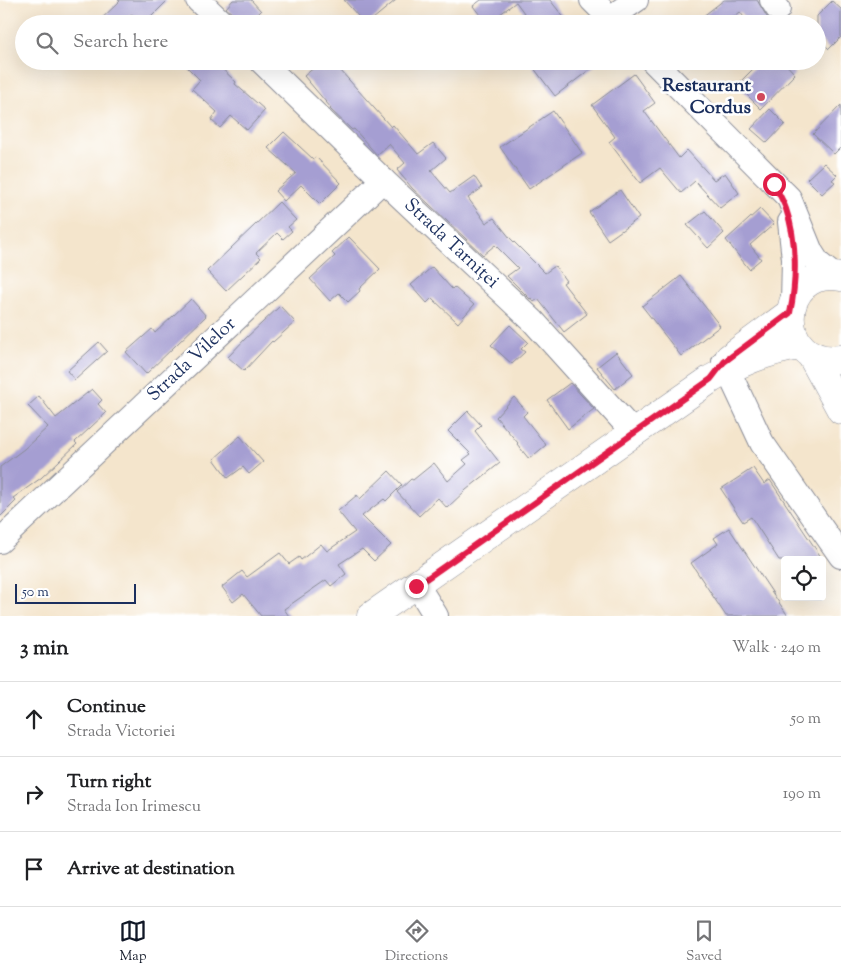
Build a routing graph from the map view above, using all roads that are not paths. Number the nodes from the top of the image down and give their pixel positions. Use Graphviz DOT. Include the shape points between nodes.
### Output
graph roads {
  1 [pos="198,0"];
  2 [pos="592,0"];
  3 [pos="636,0"];
  4 [pos="214,15"];
  5 [pos="607,15"];
  6 [pos="620,15"];
  7 [pos="270,70"];
  8 [pos="662,70"];
  9 [pos="383,180"];
  10 [pos="774,184"];
  11 [pos="838,277"];
  12 [pos="791,307"];
  13 [pos="806,351"];
  14 [pos="841,359"];
  15 [pos="721,370"];
  16 [pos="841,410"];
  17 [pos="634,433"];
  18 [pos="0,541"];
  19 [pos="841,556"];
  20 [pos="416,586"];
  21 [pos="372,616"];
  22 [pos="436,616"];
  1 -- 4 [label="street"];
  2 -- 5 [label="street"];
  3 -- 6 [label="street"];
  7 -- 9 [label="street, Strada Tarniței"];
  8 -- 10 [label="street"];
  9 -- 17 [label="street, Strada Tarniței" via="533,322"];
  9 -- 18 [label="street, Strada Vilelor"];
  10 -- 11 [label="street" via="789,198 810,252 818,263"];
  10 -- 12 [label="street" via="786,208 792,236"];
  11 -- 12 [label="main road" via="822,277 810,282 800,290"];
  12 -- 13 [label="main road" via="793,336"];
  12 -- 15 [label="main road"];
  13 -- 14 [label="main road" via="825,360"];
  13 -- 15 [label="main road" via="777,350"];
  13 -- 16 [label="main road"];
  15 -- 17 [label="main road"];
  15 -- 19 [label="street" via="762,443"];
  17 -- 20 [label="main road"];
  20 -- 21 [label="main road"];
  20 -- 22 [label="street"];
}
